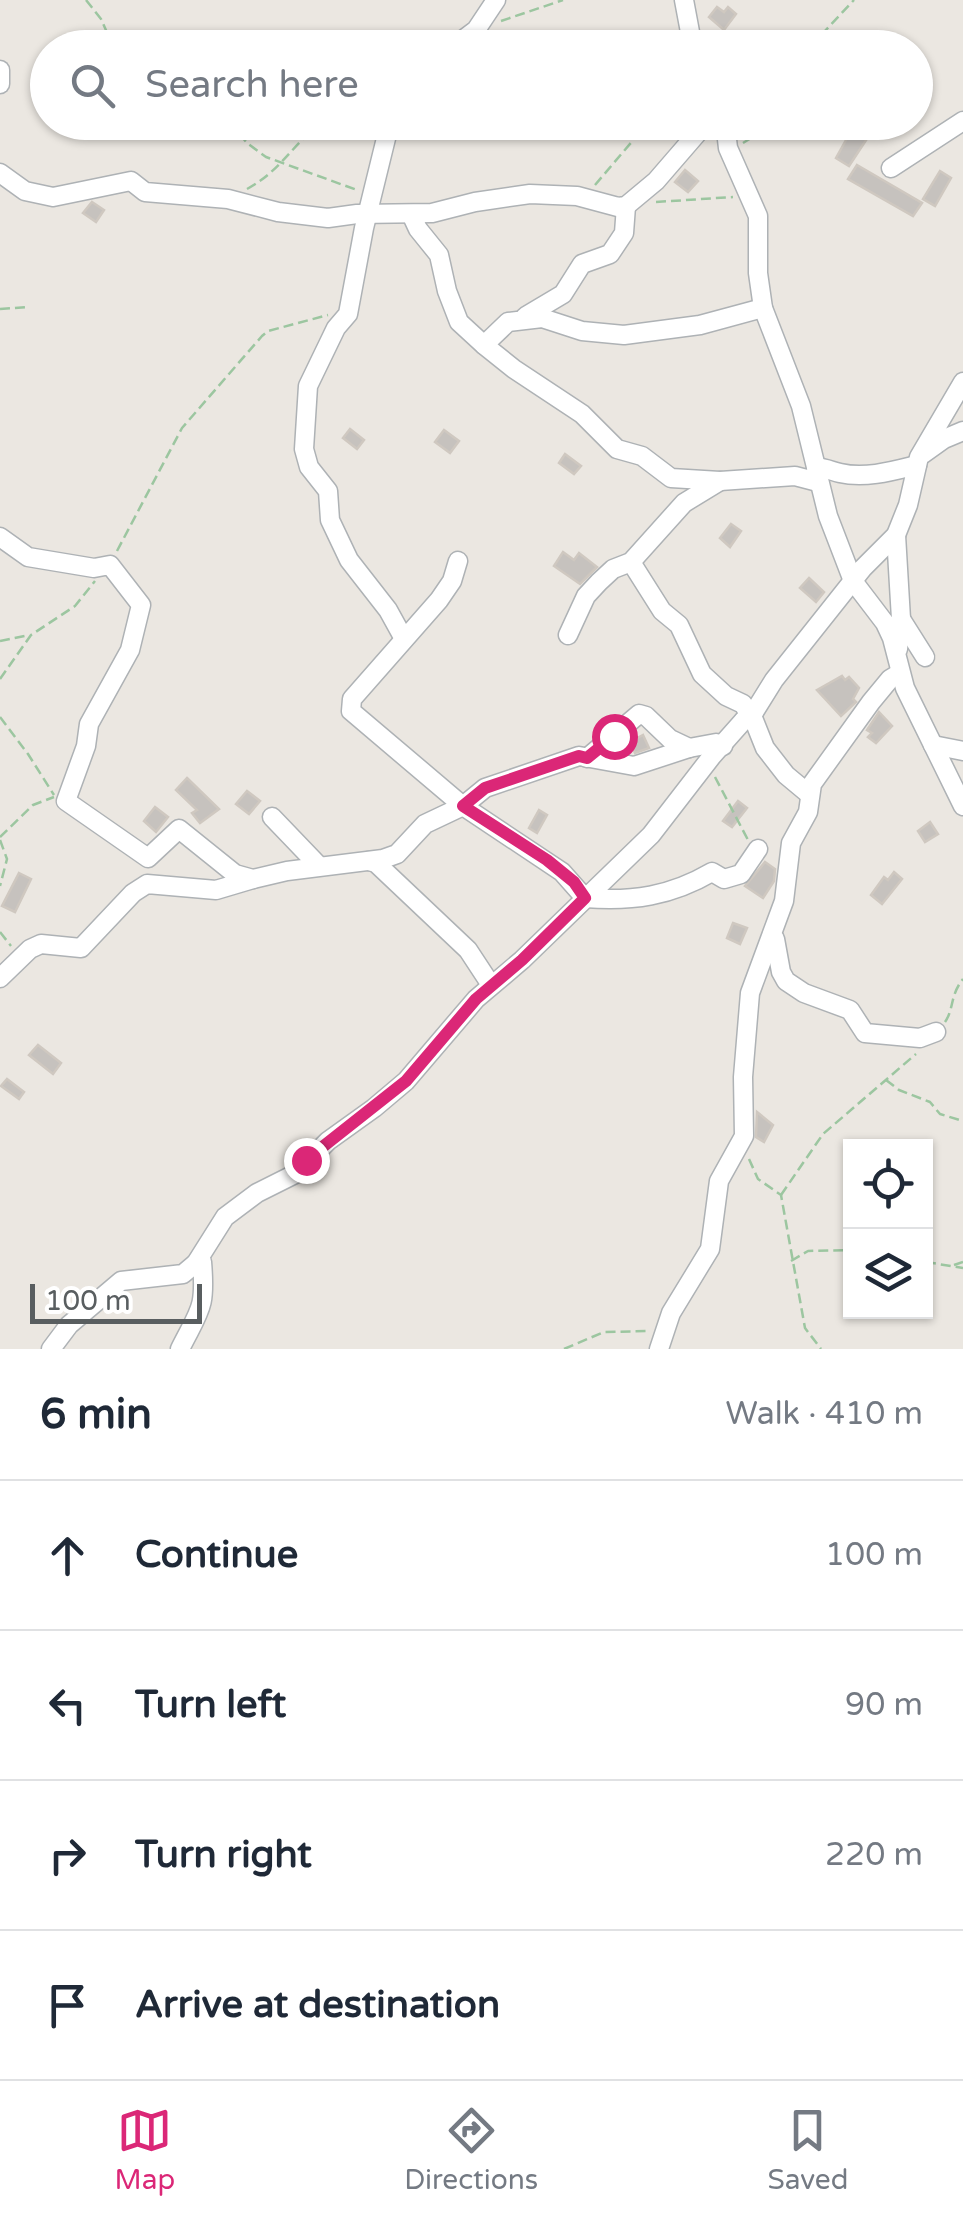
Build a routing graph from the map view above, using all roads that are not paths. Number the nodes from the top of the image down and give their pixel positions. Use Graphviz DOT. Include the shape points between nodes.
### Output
graph roads {
  1 [pos="496,0"];
  2 [pos="684,0"];
  3 [pos="476,30"];
  4 [pos="690,30"];
  5 [pos="0,70"];
  6 [pos="0,84"];
  7 [pos="963,121"];
  8 [pos="386,140"];
  9 [pos="692,140"];
  10 [pos="727,140"];
  11 [pos="890,168"];
  12 [pos="0,173"];
  13 [pos="370,204"];
  14 [pos="626,206"];
  15 [pos="411,214"];
  16 [pos="763,308"];
  17 [pos="516,321"];
  18 [pos="484,345"];
  19 [pos="963,382"];
  20 [pos="963,431"];
  21 [pos="918,461"];
  22 [pos="816,474"];
  23 [pos="720,481"];
  24 [pos="896,535"];
  25 [pos="0,537"];
  26 [pos="458,560"];
  27 [pos="632,562"];
  28 [pos="854,581"];
  29 [pos="901,618"];
  30 [pos="568,636"];
  31 [pos="404,639"];
  32 [pos="925,657"];
  33 [pos="899,665"];
  34 [pos="748,719"];
  35 [pos="934,745"];
  36 [pos="722,746"];
  37 [pos="689,748"];
  38 [pos="963,751"];
  39 [pos="587,758"];
  40 [pos="810,795"];
  41 [pos="463,806"];
  42 [pos="963,806"];
  43 [pos="272,817"];
  44 [pos="758,849"];
  45 [pos="369,861"];
  46 [pos="319,866"];
  47 [pos="252,879"];
  48 [pos="585,898"];
  49 [pos="774,929"];
  50 [pos="0,978"];
  51 [pos="491,984"];
  52 [pos="936,1032"];
  53 [pos="196,1263"];
  54 [pos="51,1349"];
  55 [pos="180,1349"];
  56 [pos="659,1349"];
  1 -- 3 [label="street"];
  2 -- 4 [label="street"];
  5 -- 6 [label="street"];
  7 -- 11 [label="street"];
  8 -- 13 [label="street"];
  9 -- 14 [label="street"];
  10 -- 16 [label="street" via="758,216"];
  12 -- 13 [label="street" via="25,191 53,197 131,181 145,192 228,199 310,218"];
  13 -- 15 [label="street"];
  13 -- 31 [label="street" via="348,314 308,386 305,456 328,491 330,520 348,560"];
  14 -- 15 [label="street" via="546,194"];
  14 -- 17 [label="street" via="624,233 610,254 582,264 563,294"];
  15 -- 18 [label="street" via="439,255 459,322"];
  16 -- 17 [label="street" via="624,335 582,332 542,318"];
  16 -- 22 [label="street" via="801,406"];
  17 -- 18 [label="street" via="502,325"];
  18 -- 23 [label="street" via="582,414 617,448 642,456 670,478"];
  19 -- 21 [label="street"];
  20 -- 21 [label="street"];
  21 -- 22 [label="street" via="885,473"];
  21 -- 24 [label="street"];
  22 -- 23 [label="street"];
  22 -- 28 [label="street"];
  23 -- 27 [label="street" via="684,503"];
  24 -- 28 [label="street"];
  24 -- 29 [label="street"];
  25 -- 47 [label="street" via="28,557 110,566 141,604 130,650 89,724 66,801 148,858 179,829 235,874"];
  26 -- 31 [label="street" via="447,589"];
  27 -- 30 [label="street" via="613,569 586,596"];
  27 -- 34 [label="street" via="662,611 679,625 702,674 744,704"];
  28 -- 33 [label="street" via="885,623"];
  28 -- 34 [label="street"];
  29 -- 32 [label="street"];
  29 -- 33 [label="street"];
  31 -- 41 [label="street" via="352,699 351,711"];
  33 -- 35 [label="street"];
  33 -- 40 [label="street" via="816,776"];
  34 -- 36 [label="street"];
  34 -- 40 [label="street" via="786,776"];
  35 -- 38 [label="street"];
  35 -- 42 [label="street"];
  36 -- 37 [label="street"];
  36 -- 48 [label="street" via="651,835"];
  37 -- 39 [label="street" via="634,766"];
  37 -- 39 [label="street" via="640,714"];
  39 -- 41 [label="street" via="485,788"];
  40 -- 49 [label="street" via="791,843"];
  41 -- 45 [label="street" via="425,824 397,854"];
  41 -- 48 [label="street" via="547,860"];
  43 -- 46 [label="street"];
  44 -- 48 [label="street" via="741,874 724,879 712,872 664,895"];
  45 -- 46 [label="street"];
  45 -- 51 [label="street" via="468,950"];
  46 -- 47 [label="street"];
  47 -- 50 [label="street" via="216,890 147,884 81,948 41,944"];
  48 -- 51 [label="street"];
  49 -- 52 [label="street" via="781,972 793,988 850,1010 865,1033 920,1038"];
  49 -- 56 [label="street" via="750,993 744,1136 719,1181 710,1249"];
  51 -- 53 [label="street" via="406,1081 295,1174 226,1217"];
  53 -- 54 [label="street" via="173,1277 121,1281"];
  53 -- 55 [label="street" via="202,1262 204,1298"];
}
